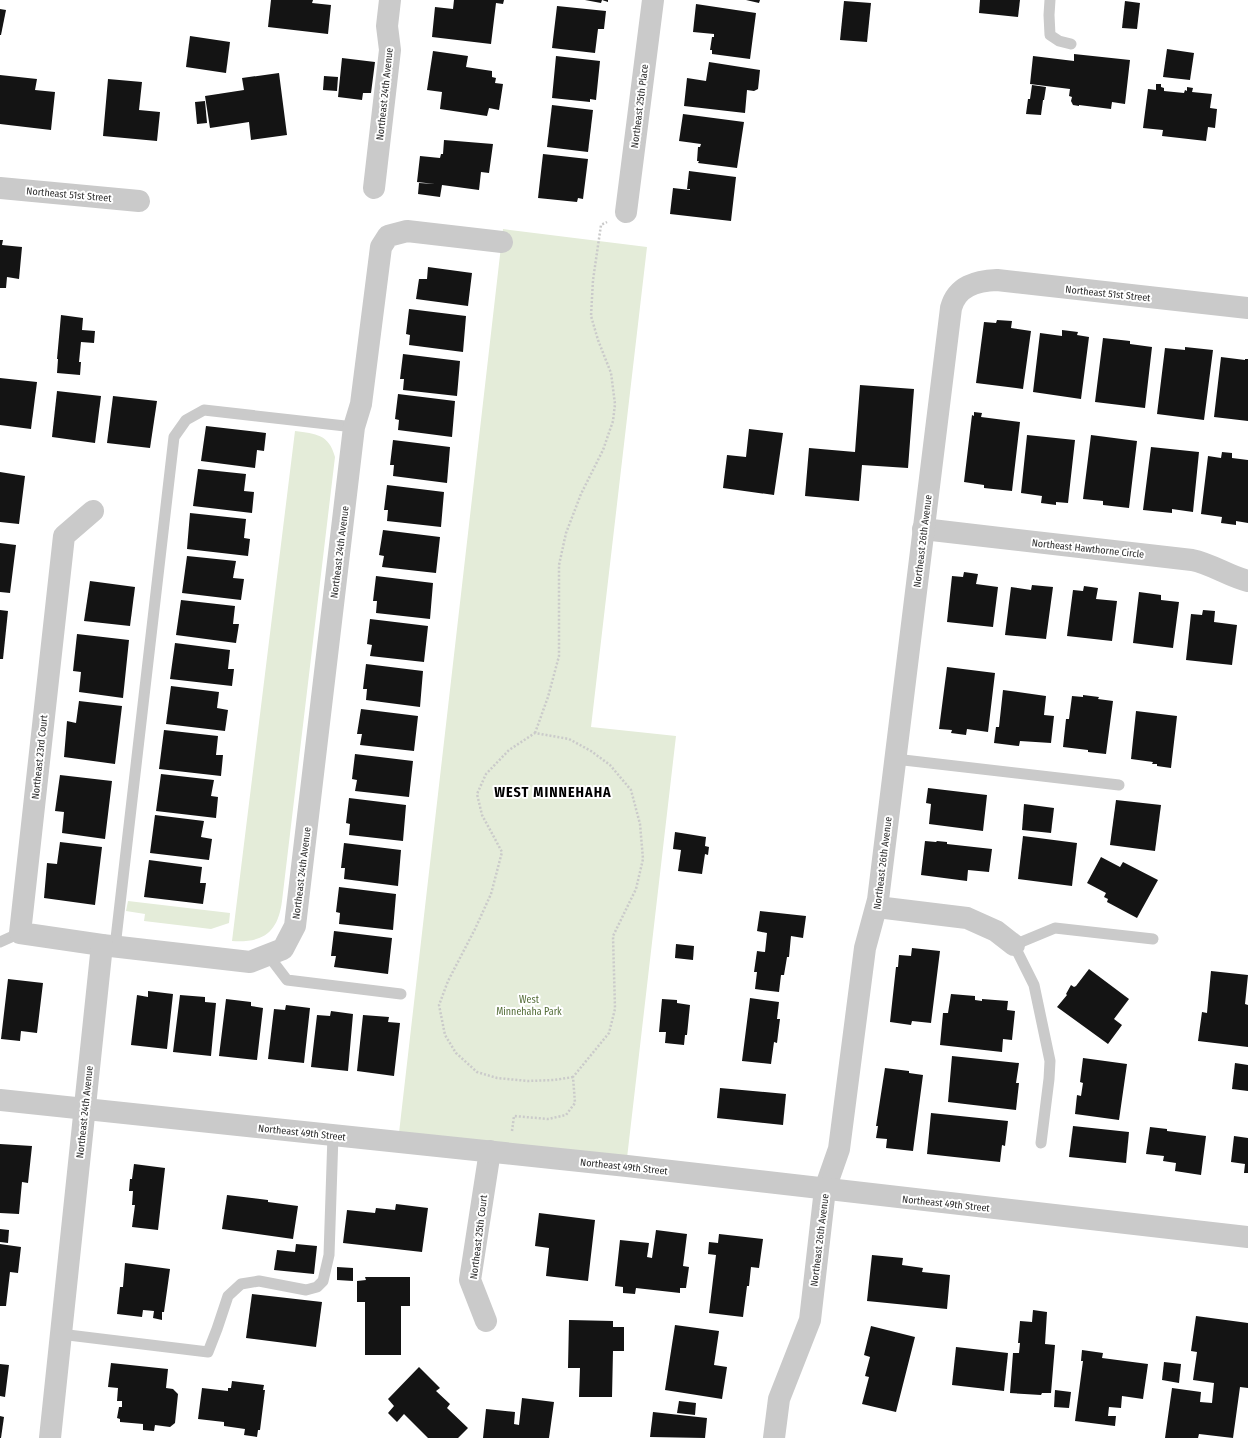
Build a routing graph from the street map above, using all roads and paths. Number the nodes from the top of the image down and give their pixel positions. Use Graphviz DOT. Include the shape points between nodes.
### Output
graph roads {
  1 [pos="390,0"];
  2 [pos="653,0"];
  3 [pos="1050,0"];
  4 [pos="1071,44"];
  5 [pos="0,188"];
  6 [pos="374,188"];
  7 [pos="139,201"];
  8 [pos="626,212"];
  9 [pos="502,242"];
  10 [pos="969,286"];
  11 [pos="1248,308"];
  12 [pos="354,427"];
  13 [pos="93,510"];
  14 [pos="923,529"];
  15 [pos="1248,581"];
  16 [pos="535,733"];
  17 [pos="895,759"];
  18 [pos="1119,785"];
  19 [pos="877,907"];
  20 [pos="20,933"];
  21 [pos="1153,939"];
  22 [pos="0,942"];
  23 [pos="1014,945"];
  24 [pos="108,946"];
  25 [pos="268,955"];
  26 [pos="401,994"];
  27 [pos="573,1077"];
  28 [pos="0,1100"];
  29 [pos="84,1109"];
  30 [pos="512,1134"];
  31 [pos="333,1135"];
  32 [pos="1041,1143"];
  33 [pos="490,1151"];
  34 [pos="825,1189"];
  35 [pos="1248,1237"];
  36 [pos="486,1321"];
  37 [pos="60,1334"];
  38 [pos="50,1438"];
  39 [pos="774,1438"];
  1 -- 6 [label="street, Northeast 24th Avenue" via="387,26 390,50"];
  2 -- 8 [label="street, Northeast 25th Place"];
  3 -- 4 [label="lane" via="1050,35"];
  5 -- 7 [label="street, Northeast 51st Street"];
  8 -- 16 [label="path" via="601,225 593,280 591,316 611,373 613,421 603,450 581,494 566,533 559,565 559,656"];
  9 -- 12 [label="street, Northeast 24th Avenue" via="407,231 388,236 381,247 361,404"];
  10 -- 11 [label="street, Northeast 51st Street" via="982,281 997,280"];
  10 -- 14 [label="street, Northeast 26th Avenue" via="956,297 951,308"];
  12 -- 24 [label="lane" via="204,410 186,420 174,437"];
  12 -- 25 [label="street, Northeast 24th Avenue" via="295,926 283,949"];
  13 -- 20 [label="street, Northeast 23rd Court" via="64,536"];
  14 -- 15 [label="street, Northeast Hawthorne Circle" via="1192,560 1207,563"];
  14 -- 17 [label="street, Northeast 26th Avenue"];
  16 -- 27 [label="path" via="568,739 610,765 631,790 640,824 643,859 636,889 613,936 615,1009 608,1033"];
  16 -- 27 [label="path" via="509,750 486,774 477,794 482,815 502,852 491,894 448,981 439,1005 445,1035 456,1053 477,1072 497,1078 528,1081"];
  17 -- 18 [label="lane"];
  17 -- 19 [label="street, Northeast 26th Avenue"];
  19 -- 23 [label="street" via="967,918 996,930"];
  19 -- 34 [label="street, Northeast 26th Avenue" via="865,948 839,1149"];
  20 -- 22 [label="lane"];
  20 -- 24 [label="street"];
  21 -- 23 [label="lane" via="1055,928"];
  23 -- 32 [label="lane" via="1034,985 1050,1060"];
  24 -- 25 [label="street, Northeast 24th Avenue" via="250,962"];
  24 -- 29 [label="street, Northeast 24th Avenue"];
  25 -- 26 [label="lane" via="287,980"];
  27 -- 30 [label="path" via="575,1103 566,1115 548,1119 514,1116"];
  28 -- 29 [label="street, Northeast 49th Street"];
  29 -- 31 [label="street, Northeast 49th Street"];
  29 -- 37 [label="street, Northeast 24th Avenue"];
  31 -- 33 [label="street, Northeast 49th Street"];
  31 -- 37 [label="lane" via="329,1255 323,1280 318,1287 306,1290 259,1282 241,1284 228,1296 208,1352"];
  33 -- 34 [label="street, Northeast 49th Street"];
  33 -- 36 [label="street, Northeast 25th Court" via="470,1280"];
  34 -- 35 [label="street, Northeast 49th Street"];
  34 -- 39 [label="street, Northeast 26th Avenue" via="810,1320 779,1398"];
  37 -- 38 [label="street, Northeast 24th Avenue"];
}
